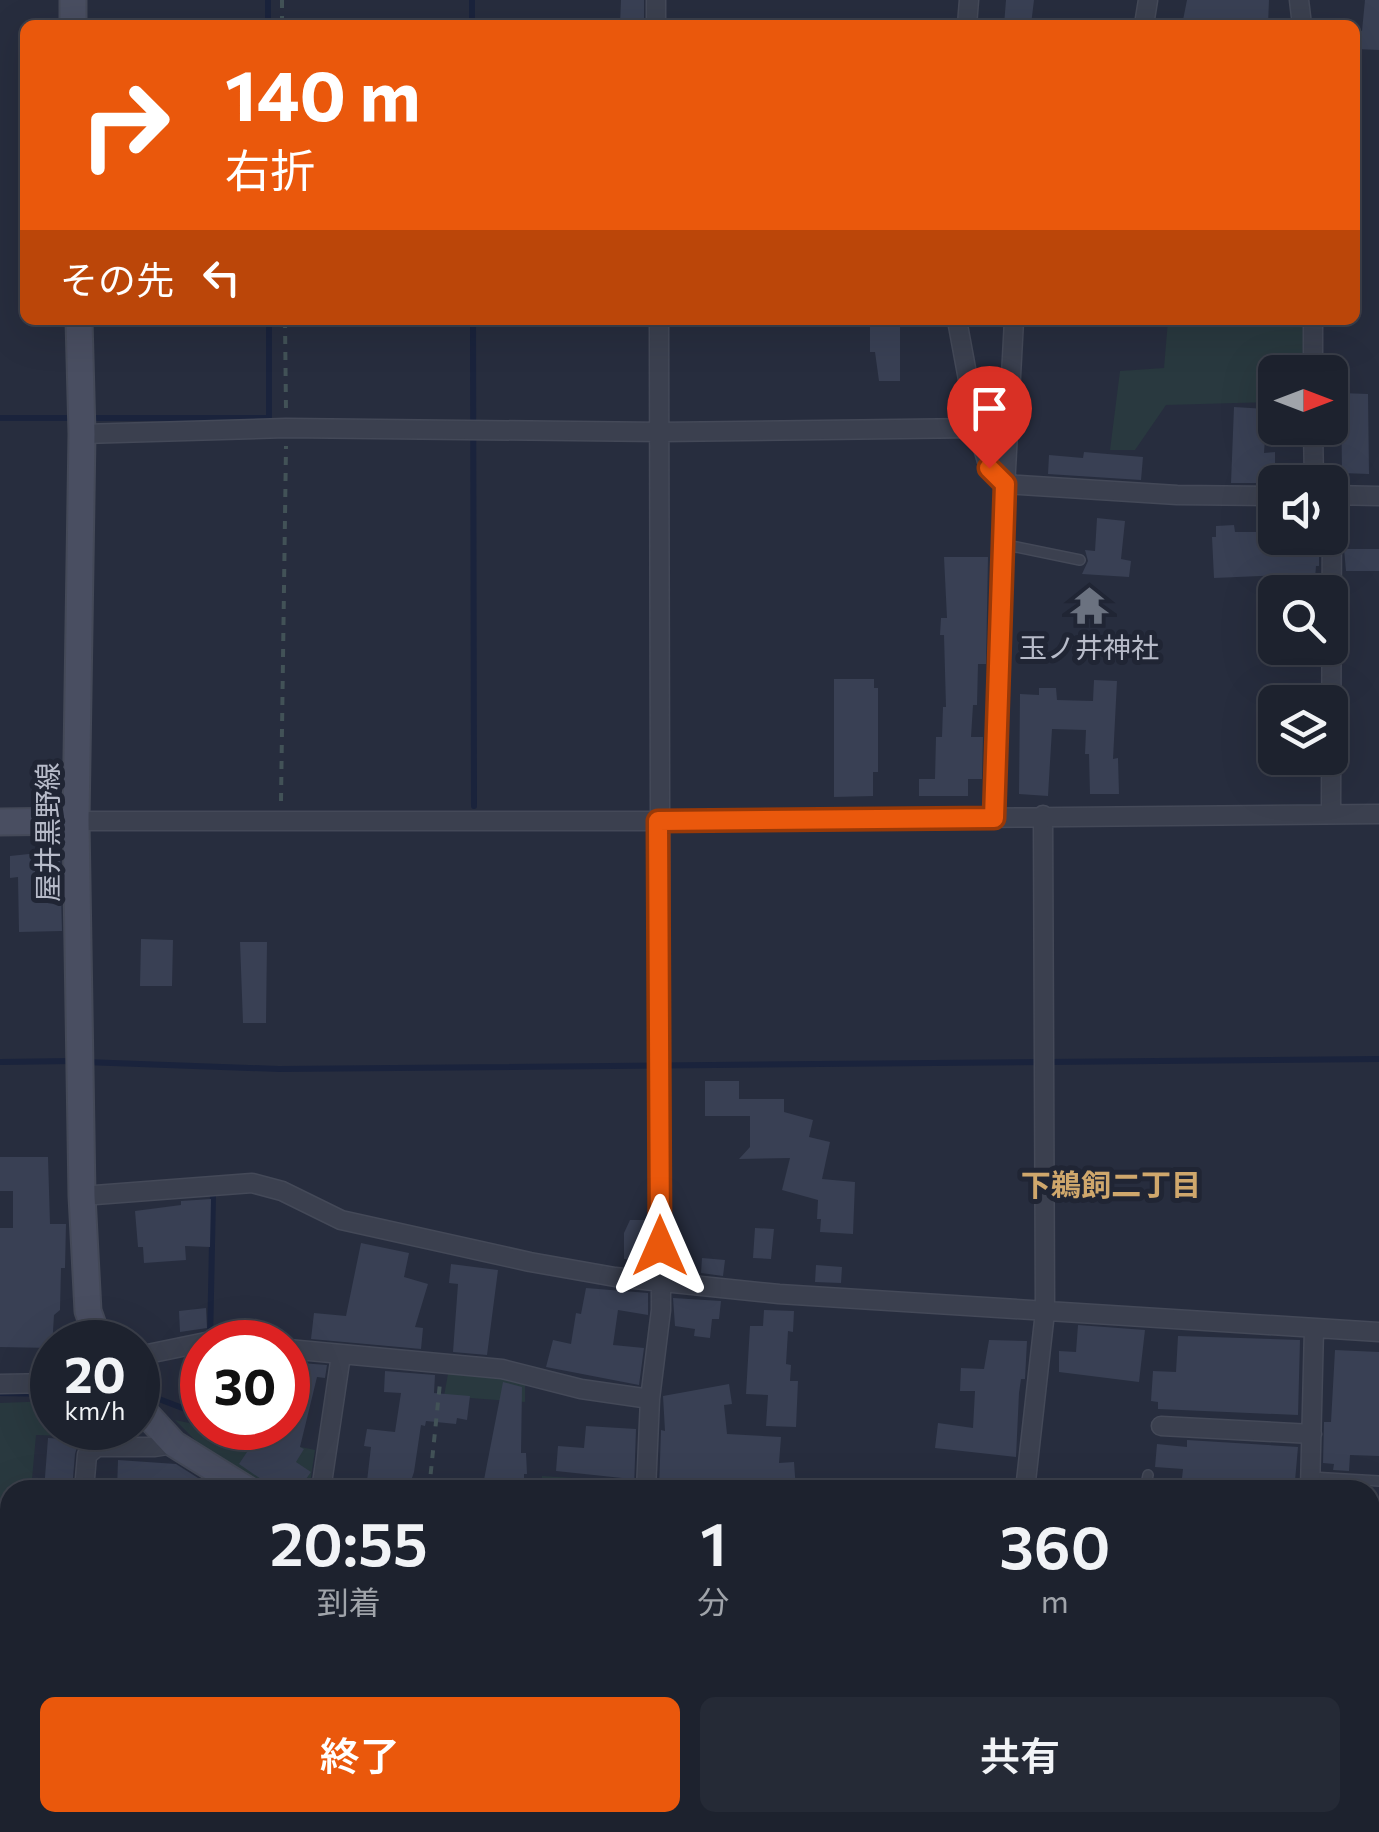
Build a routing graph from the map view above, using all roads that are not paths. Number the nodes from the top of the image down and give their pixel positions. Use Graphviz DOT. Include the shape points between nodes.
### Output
graph roads {
  1 [pos="79,325"];
  2 [pos="659,325"];
  3 [pos="958,325"];
  4 [pos="1014,325"];
  5 [pos="1313,325"];
  6 [pos="1313,355"];
  7 [pos="978,428"];
  8 [pos="660,432"];
  9 [pos="82,434"];
  10 [pos="1005,484"];
  11 [pos="1258,496"];
  12 [pos="1348,496"];
  13 [pos="1379,496"];
  14 [pos="1002,544"];
  15 [pos="1331,555"];
  16 [pos="1080,560"];
  17 [pos="1331,814"];
  18 [pos="1379,814"];
  19 [pos="1043,815"];
  20 [pos="994,818"];
  21 [pos="658,821"];
  22 [pos="0,822"];
  23 [pos="76,822"];
  24 [pos="82,1196"];
  25 [pos="660,1281"];
  26 [pos="1045,1312"];
  27 [pos="91,1320"];
  28 [pos="1314,1328"];
  29 [pos="1379,1332"];
  30 [pos="310,1352"];
  31 [pos="342,1356"];
  32 [pos="30,1383"];
  33 [pos="0,1384"];
  34 [pos="650,1399"];
  35 [pos="1161,1426"];
  36 [pos="160,1428"];
  37 [pos="1312,1434"];
  38 [pos="174,1444"];
  39 [pos="1148,1474"];
  40 [pos="85,1480"];
  41 [pos="232,1480"];
  42 [pos="323,1480"];
  43 [pos="646,1480"];
  44 [pos="1026,1480"];
  45 [pos="1147,1480"];
  46 [pos="1311,1480"];
  1 -- 9 [label="main road, 屋井黒野線"];
  2 -- 8 [label="street"];
  3 -- 7 [label="street"];
  4 -- 10 [label="street"];
  5 -- 6 [label="street"];
  7 -- 8 [label="street"];
  7 -- 10 [label="street" via="989,468"];
  8 -- 9 [label="street" via="286,428"];
  8 -- 21 [label="street"];
  9 -- 23 [label="main road, 屋井黒野線"];
  10 -- 11 [label="street"];
  10 -- 14 [label="street"];
  12 -- 13 [label="street"];
  14 -- 16 [label="lane"];
  14 -- 20 [label="street"];
  15 -- 17 [label="street"];
  17 -- 18 [label="street"];
  17 -- 19 [label="street"];
  19 -- 20 [label="street"];
  19 -- 26 [label="street"];
  20 -- 21 [label="street"];
  21 -- 23 [label="street"];
  21 -- 25 [label="street"];
  22 -- 23 [label="main road"];
  23 -- 24 [label="main road, 屋井黒野線"];
  24 -- 25 [label="street" via="252,1182 341,1220 530,1262"];
  24 -- 27 [label="main road, 屋井黒野線"];
  25 -- 26 [label="street"];
  25 -- 34 [label="street"];
  26 -- 28 [label="street"];
  26 -- 44 [label="street"];
  28 -- 29 [label="street"];
  28 -- 37 [label="street"];
  30 -- 31 [label="street"];
  31 -- 34 [label="street" via="502,1369"];
  31 -- 42 [label="street"];
  32 -- 33 [label="street"];
  34 -- 43 [label="street"];
  35 -- 37 [label="street"];
  36 -- 38 [label="main road"];
  37 -- 46 [label="street"];
  38 -- 40 [label="street" via="97,1447 87,1456"];
  38 -- 41 [label="main road"];
  39 -- 45 [label="lane"];
}
